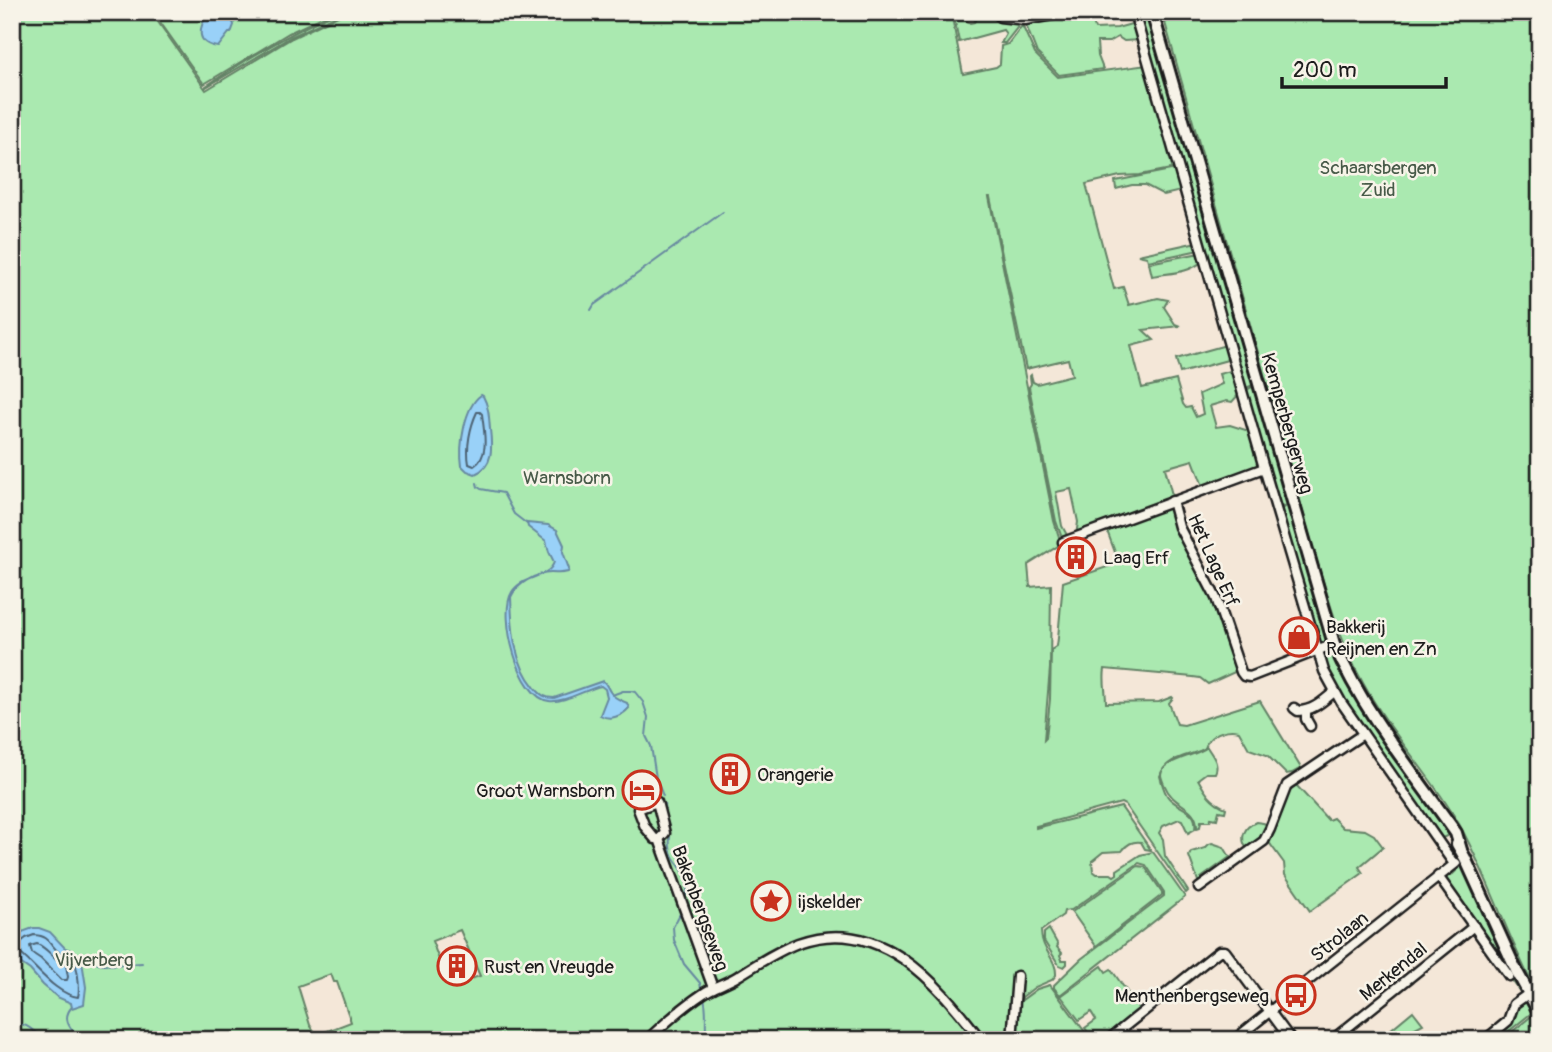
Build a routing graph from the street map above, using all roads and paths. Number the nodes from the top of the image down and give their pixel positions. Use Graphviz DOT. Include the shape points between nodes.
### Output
graph roads {
  1 [pos="1069,12"];
  2 [pos="1134,12"];
  3 [pos="1153,12"];
  4 [pos="1000,17"];
  5 [pos="1264,468"];
  6 [pos="1172,501"];
  7 [pos="1063,542"];
  8 [pos="1334,644"];
  9 [pos="1317,651"];
  10 [pos="1335,692"];
  11 [pos="1294,708"];
  12 [pos="1306,710"];
  13 [pos="1310,726"];
  14 [pos="1362,732"];
  15 [pos="659,839"];
  16 [pos="1463,854"];
  17 [pos="1454,864"];
  18 [pos="1438,876"];
  19 [pos="1199,888"];
  20 [pos="1474,926"];
  21 [pos="1017,976"];
  22 [pos="1509,976"];
  23 [pos="713,988"];
  24 [pos="1528,994"];
  25 [pos="1270,1011"];
  26 [pos="1540,1014"];
  27 [pos="647,1040"];
  28 [pos="981,1040"];
  29 [pos="1012,1040"];
  30 [pos="1108,1040"];
  31 [pos="1234,1040"];
  32 [pos="1291,1040"];
  33 [pos="1332,1040"];
  34 [pos="1485,1040"];
  1 -- 4 [label="street" via="1023,20"];
  2 -- 5 [label="street, Kemperbergerweg"];
  3 -- 8 [label="main road, Kemperbergerweg"];
  5 -- 6 [label="street, Kemperbergerweg"];
  5 -- 9 [label="street, Kemperbergerweg"];
  6 -- 7 [label="street"];
  6 -- 9 [label="street, Het Lage Erf" via="1179,527 1212,588 1242,675 1250,677"];
  8 -- 9 [label="street"];
  8 -- 16 [label="main road, Kemperbergerweg" via="1362,699 1456,833"];
  9 -- 10 [label="street, Kemperbergerweg"];
  10 -- 12 [label="street"];
  10 -- 14 [label="street, Kemperbergerweg"];
  11 -- 12 [label="street"];
  12 -- 13 [label="street"];
  14 -- 17 [label="street, Kemperbergerweg"];
  14 -- 19 [label="street" via="1289,782 1264,841"];
  15 -- 15 [label="street, Bakenbergseweg" via="665,833 657,802 638,809 645,827"];
  15 -- 23 [label="street, Bakenbergseweg"];
  16 -- 17 [label="street, Strolaan"];
  16 -- 24 [label="main road, Kemperbergerweg"];
  17 -- 18 [label="street, Strolaan"];
  18 -- 20 [label="street"];
  18 -- 25 [label="street, Strolaan"];
  20 -- 22 [label="street"];
  20 -- 33 [label="street, Merkendal"];
  21 -- 29 [label="street"];
  23 -- 27 [label="street, Bakenbergseweg"];
  23 -- 28 [label="street, Bakenbergseweg" via="797,944 825,937 854,937 881,946 924,975"];
  24 -- 26 [label="main road, Kemperbergerweg"];
  24 -- 34 [label="street" via="1514,1004 1508,1021"];
  25 -- 30 [label="street" via="1223,950"];
  25 -- 31 [label="street, Strolaan"];
  25 -- 32 [label="street"];
}
